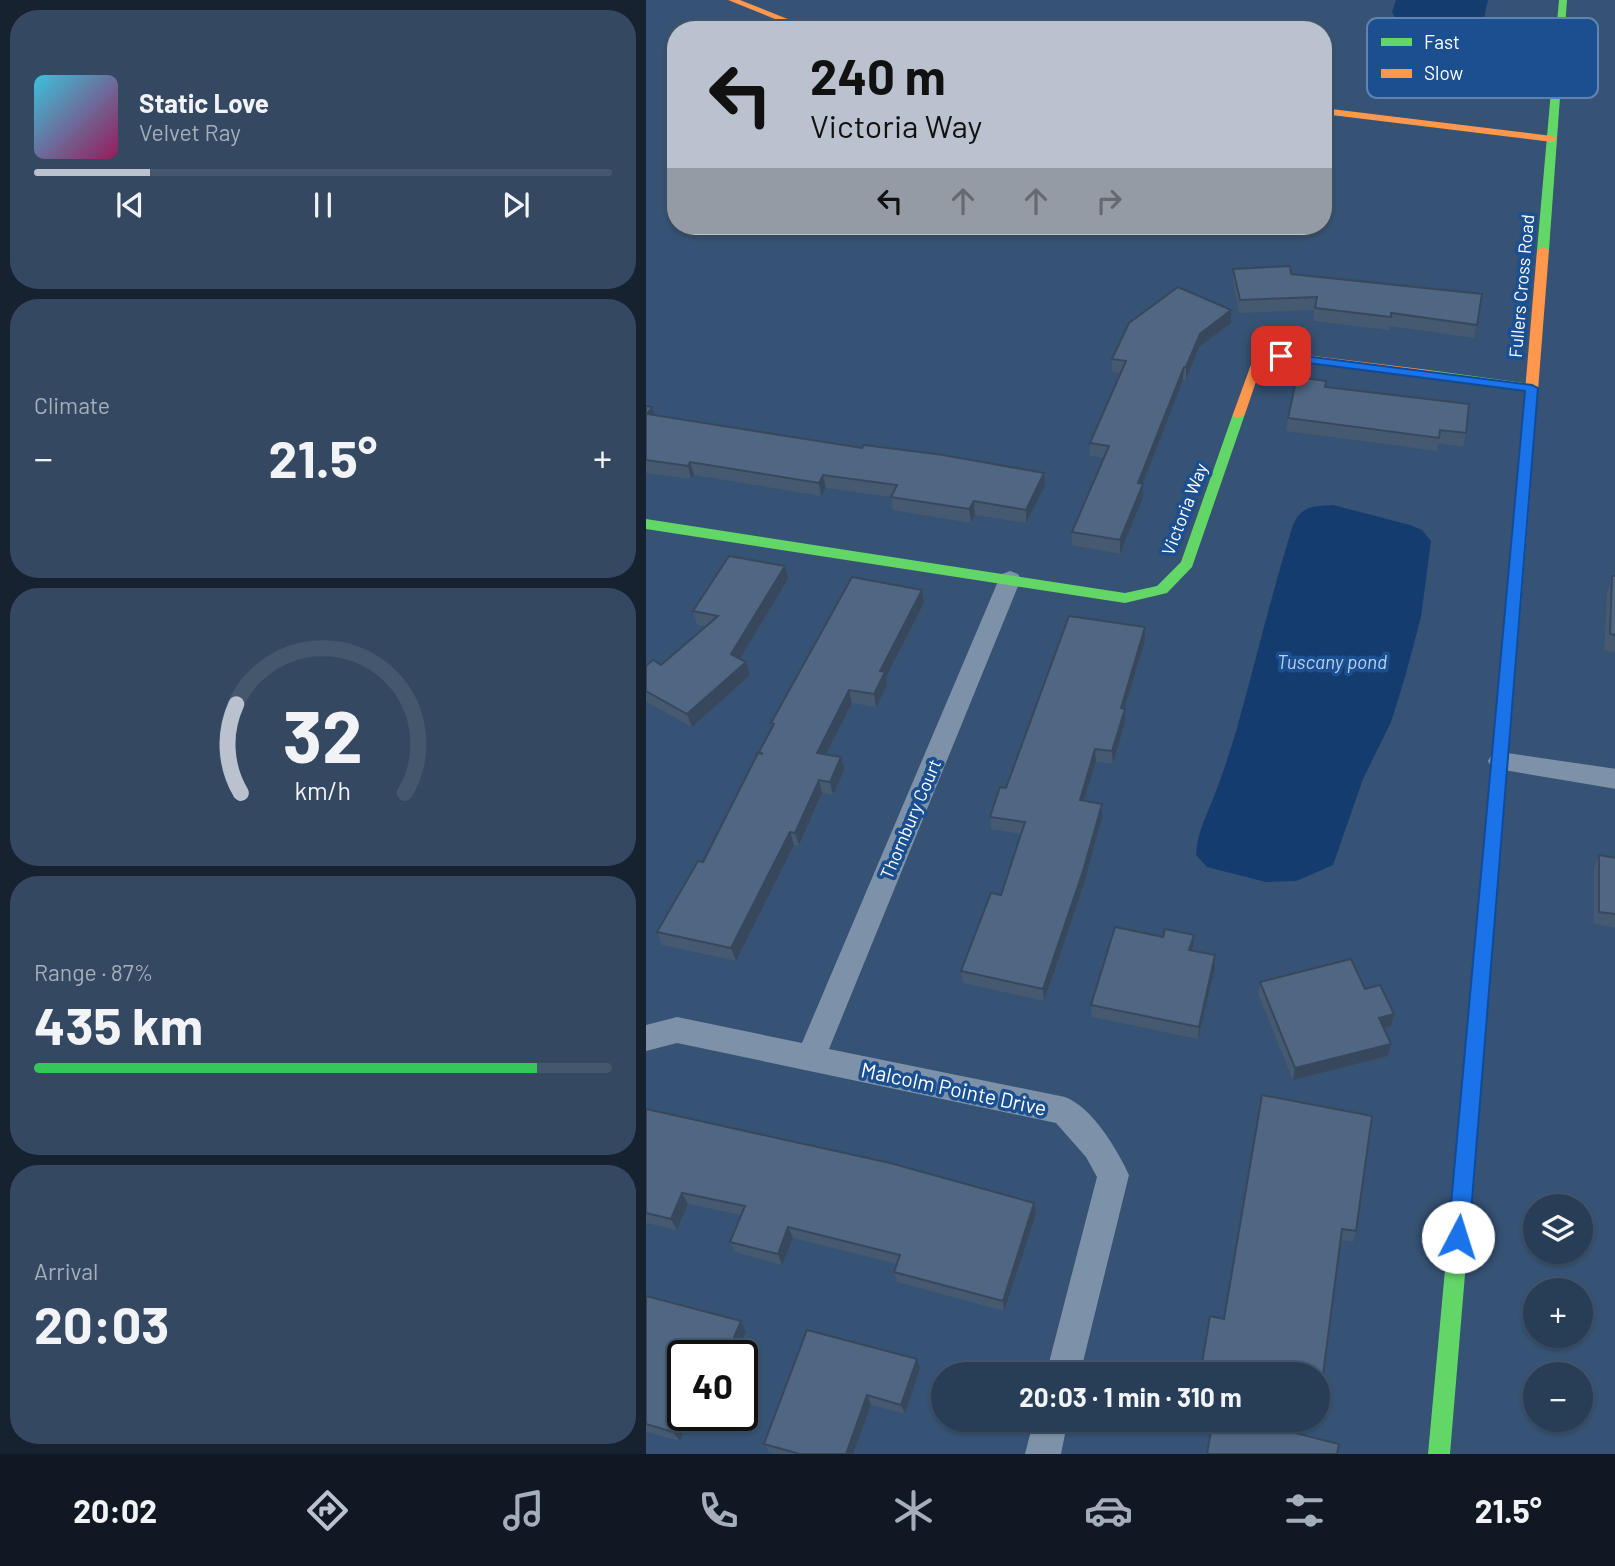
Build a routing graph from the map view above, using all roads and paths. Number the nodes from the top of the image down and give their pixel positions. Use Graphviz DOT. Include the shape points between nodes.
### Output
graph roads {
  1 [pos="732,0"];
  2 [pos="1563,0"];
  3 [pos="1562,18"];
  4 [pos="787,21"];
  5 [pos="1555,98"];
  6 [pos="1332,112"];
  7 [pos="1552,139"];
  8 [pos="1532,388"];
  9 [pos="649,529"];
  10 [pos="1010,579"];
  11 [pos="1501,761"];
  12 [pos="1615,779"];
  13 [pos="646,1038"];
  14 [pos="810,1059"];
  15 [pos="1066,1362"];
  16 [pos="1048,1432"];
  17 [pos="1043,1454"];
  18 [pos="1439,1454"];
  1 -- 4 [label="street"];
  2 -- 3 [label="street, Fullers Cross Road"];
  5 -- 7 [label="street, Fullers Cross Road"];
  6 -- 7 [label="street"];
  7 -- 8 [label="street, Fullers Cross Road"];
  8 -- 10 [label="street, Victoria Way" via="1302,357 1281,356 1256,365 1187,564 1162,590 1125,598"];
  8 -- 11 [label="street, Fullers Cross Road"];
  9 -- 10 [label="street, Victoria Way"];
  10 -- 14 [label="street, Thornbury Court"];
  11 -- 12 [label="street"];
  11 -- 18 [label="street, Fullers Cross Road"];
  13 -- 14 [label="street, Malcolm Pointe Drive" via="678,1030"];
  14 -- 15 [label="street, Malcolm Pointe Drive" via="1065,1111 1097,1147 1113,1175"];
  16 -- 17 [label="street"];
}
